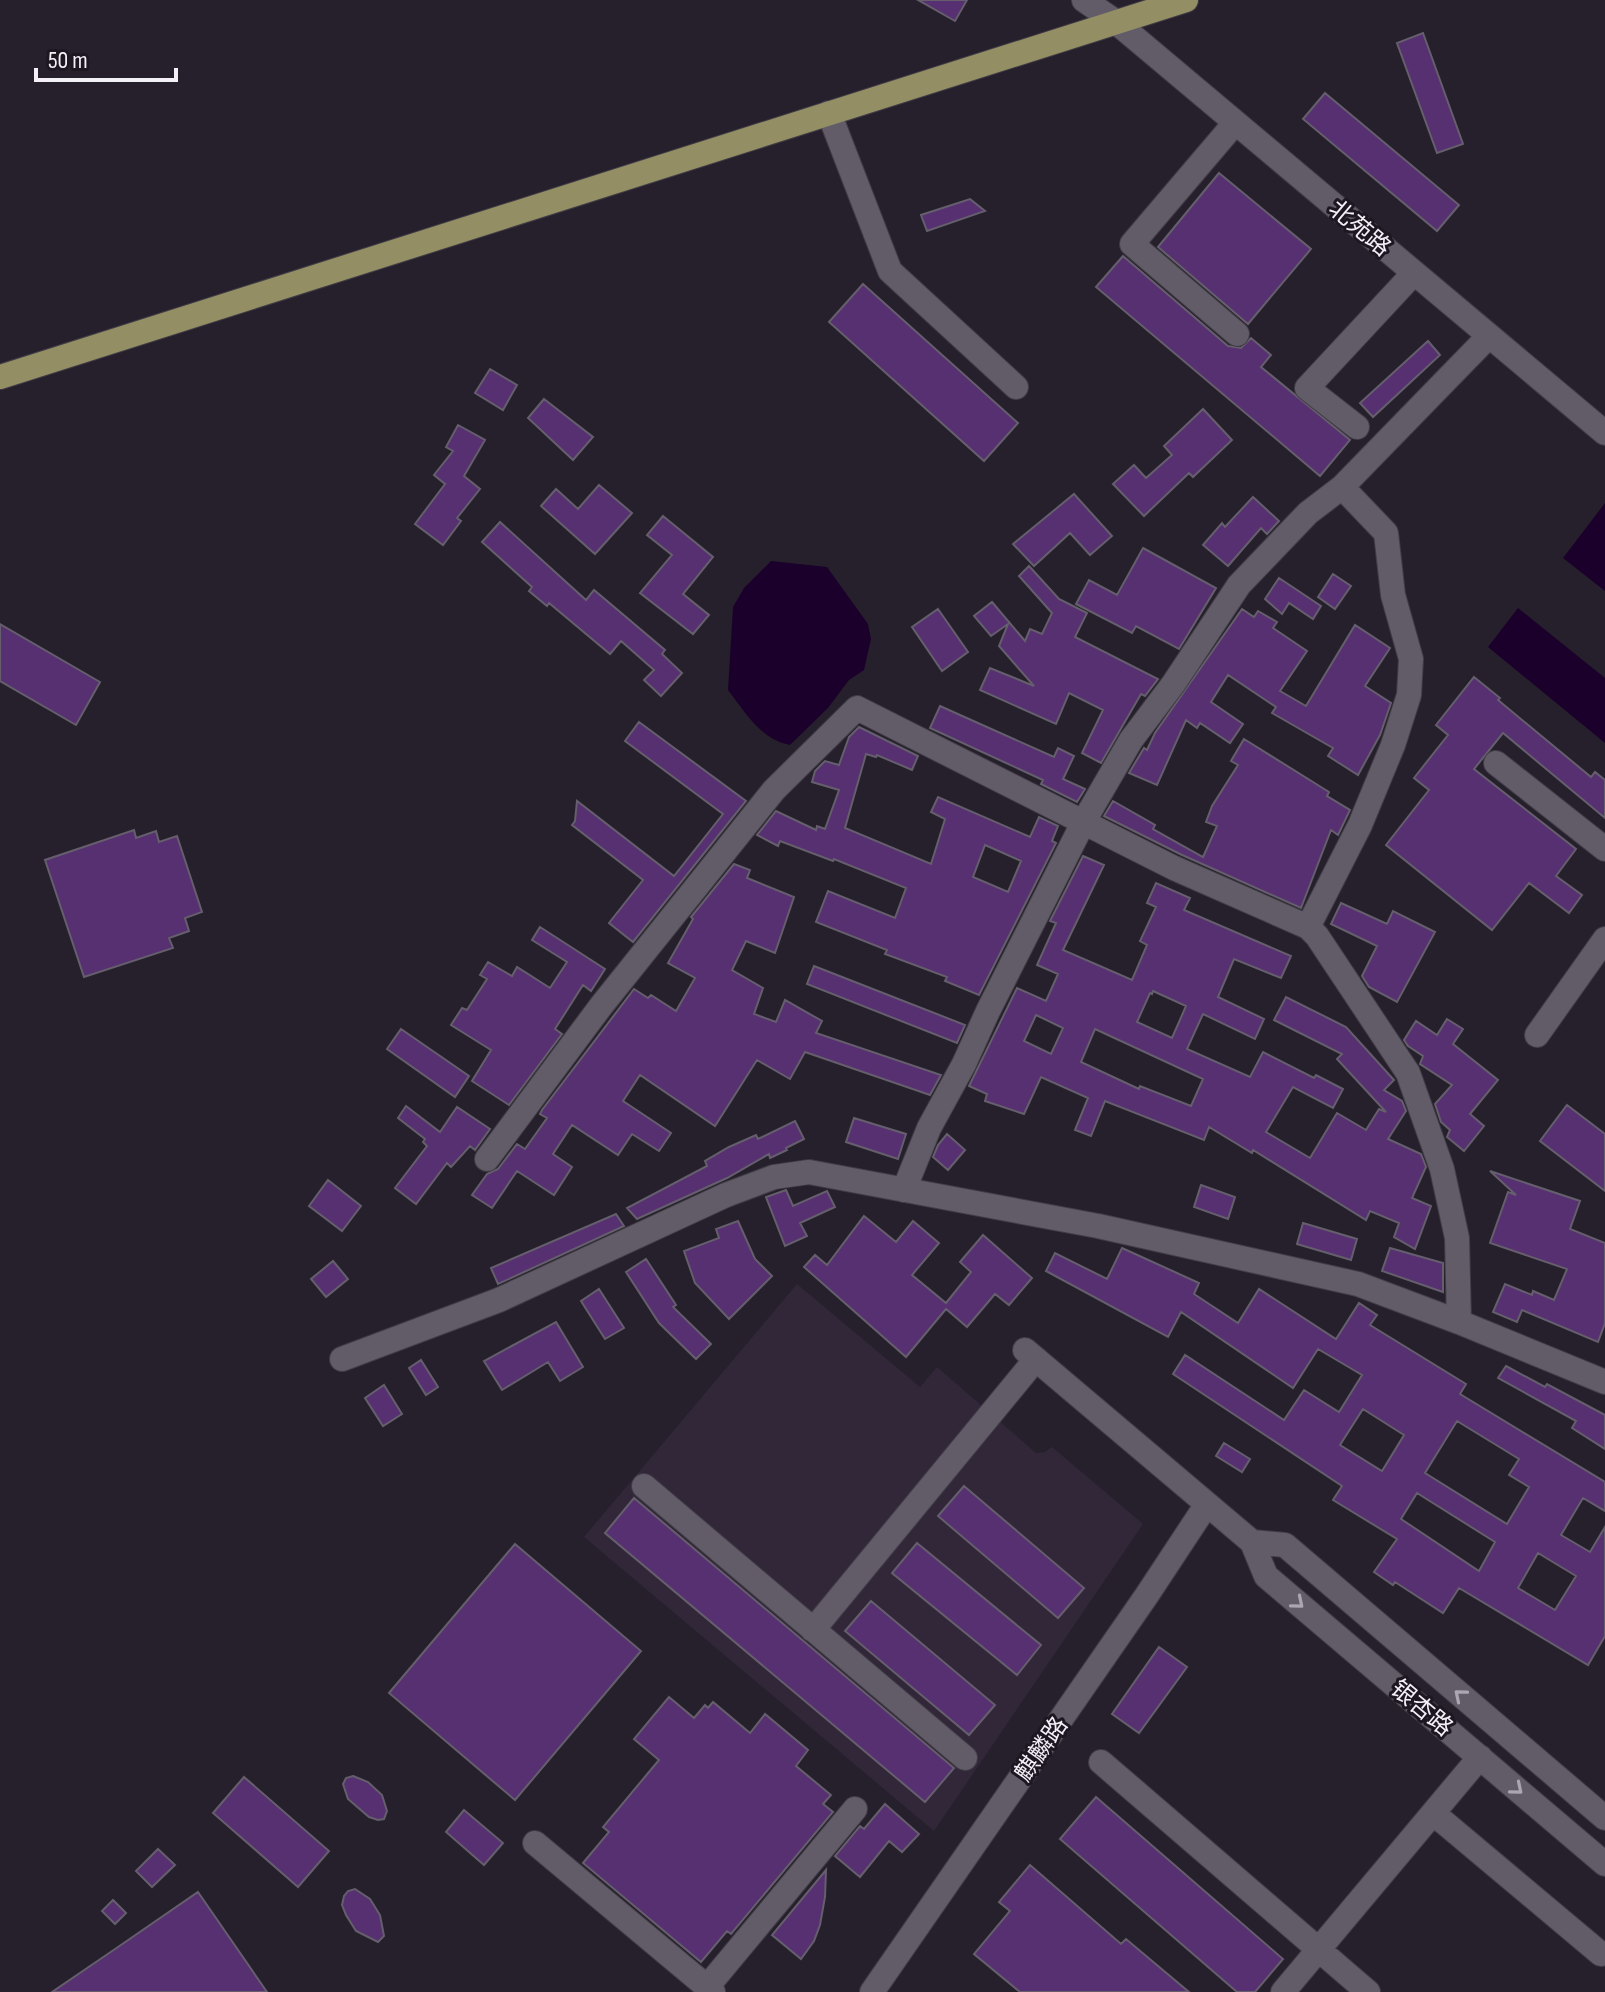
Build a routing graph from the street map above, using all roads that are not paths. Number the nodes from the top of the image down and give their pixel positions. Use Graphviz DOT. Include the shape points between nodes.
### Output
graph roads {
  1 [pos="1084,0"];
  2 [pos="1186,0"];
  3 [pos="1116,22"];
  4 [pos="829,113"];
  5 [pos="1235,123"];
  6 [pos="1414,273"];
  7 [pos="1237,334"];
  8 [pos="1489,336"];
  9 [pos="0,377"];
  10 [pos="1016,387"];
  11 [pos="1357,427"];
  12 [pos="1605,433"];
  13 [pos="1342,487"];
  14 [pos="1496,763"];
  15 [pos="1084,821"];
  16 [pos="1605,849"];
  17 [pos="1308,927"];
  18 [pos="1605,939"];
  19 [pos="1537,1035"];
  20 [pos="487,1159"];
  21 [pos="904,1190"];
  22 [pos="1459,1322"];
  23 [pos="342,1359"];
  24 [pos="1605,1382"];
  25 [pos="644,1486"];
  26 [pos="1207,1504"];
  27 [pos="1252,1542"];
  28 [pos="813,1630"];
  29 [pos="1480,1757"];
  30 [pos="965,1758"];
  31 [pos="1101,1762"];
  32 [pos="855,1809"];
  33 [pos="1433,1813"];
  34 [pos="1605,1818"];
  35 [pos="535,1843"];
  36 [pos="1605,1864"];
  37 [pos="1319,1949"];
  38 [pos="1601,1954"];
  39 [pos="710,1990"];
  40 [pos="872,1992"];
  41 [pos="1283,1992"];
  42 [pos="1368,1992"];
  1 -- 3 [label="street, 北苑路"];
  2 -- 3 [label="main road"];
  3 -- 4 [label="main road"];
  3 -- 5 [label="street, 北苑路"];
  4 -- 9 [label="main road"];
  4 -- 10 [label="street" via="890,271"];
  5 -- 6 [label="street, 北苑路"];
  5 -- 7 [label="street" via="1132,244"];
  6 -- 8 [label="street, 北苑路"];
  6 -- 11 [label="street" via="1307,388"];
  8 -- 12 [label="street, 北苑路"];
  8 -- 13 [label="street"];
  13 -- 15 [label="street" via="1308,513 1239,585 1131,740"];
  13 -- 17 [label="street" via="1386,533 1393,595 1411,659 1409,695 1360,825"];
  14 -- 16 [label="street"];
  15 -- 17 [label="street"];
  15 -- 20 [label="street" via="857,708 774,790"];
  15 -- 21 [label="street" via="929,1128"];
  17 -- 22 [label="street" via="1408,1073 1442,1169 1457,1238"];
  18 -- 19 [label="street"];
  21 -- 22 [label="street" via="1098,1226 1358,1284"];
  21 -- 23 [label="street" via="809,1172 774,1177 499,1300"];
  22 -- 24 [label="street"];
  25 -- 28 [label="street"];
  26 -- 27 [label="street, 银杏路"];
  26 -- 28 [label="street, 银杏路" via="1031,1354"];
  26 -- 40 [label="street, 麒麟路"];
  27 -- 29 [label="street, 银杏路, one-way" via="1266,1576"];
  34 -- 27 [label="street, 银杏路, one-way" via="1285,1545"];
  28 -- 30 [label="street"];
  29 -- 33 [label="street"];
  29 -- 36 [label="street, 银杏路, one-way"];
  31 -- 37 [label="street"];
  32 -- 39 [label="street"];
  33 -- 37 [label="street"];
  33 -- 38 [label="street"];
  35 -- 39 [label="street"];
  37 -- 41 [label="street"];
  37 -- 42 [label="street"];
}
